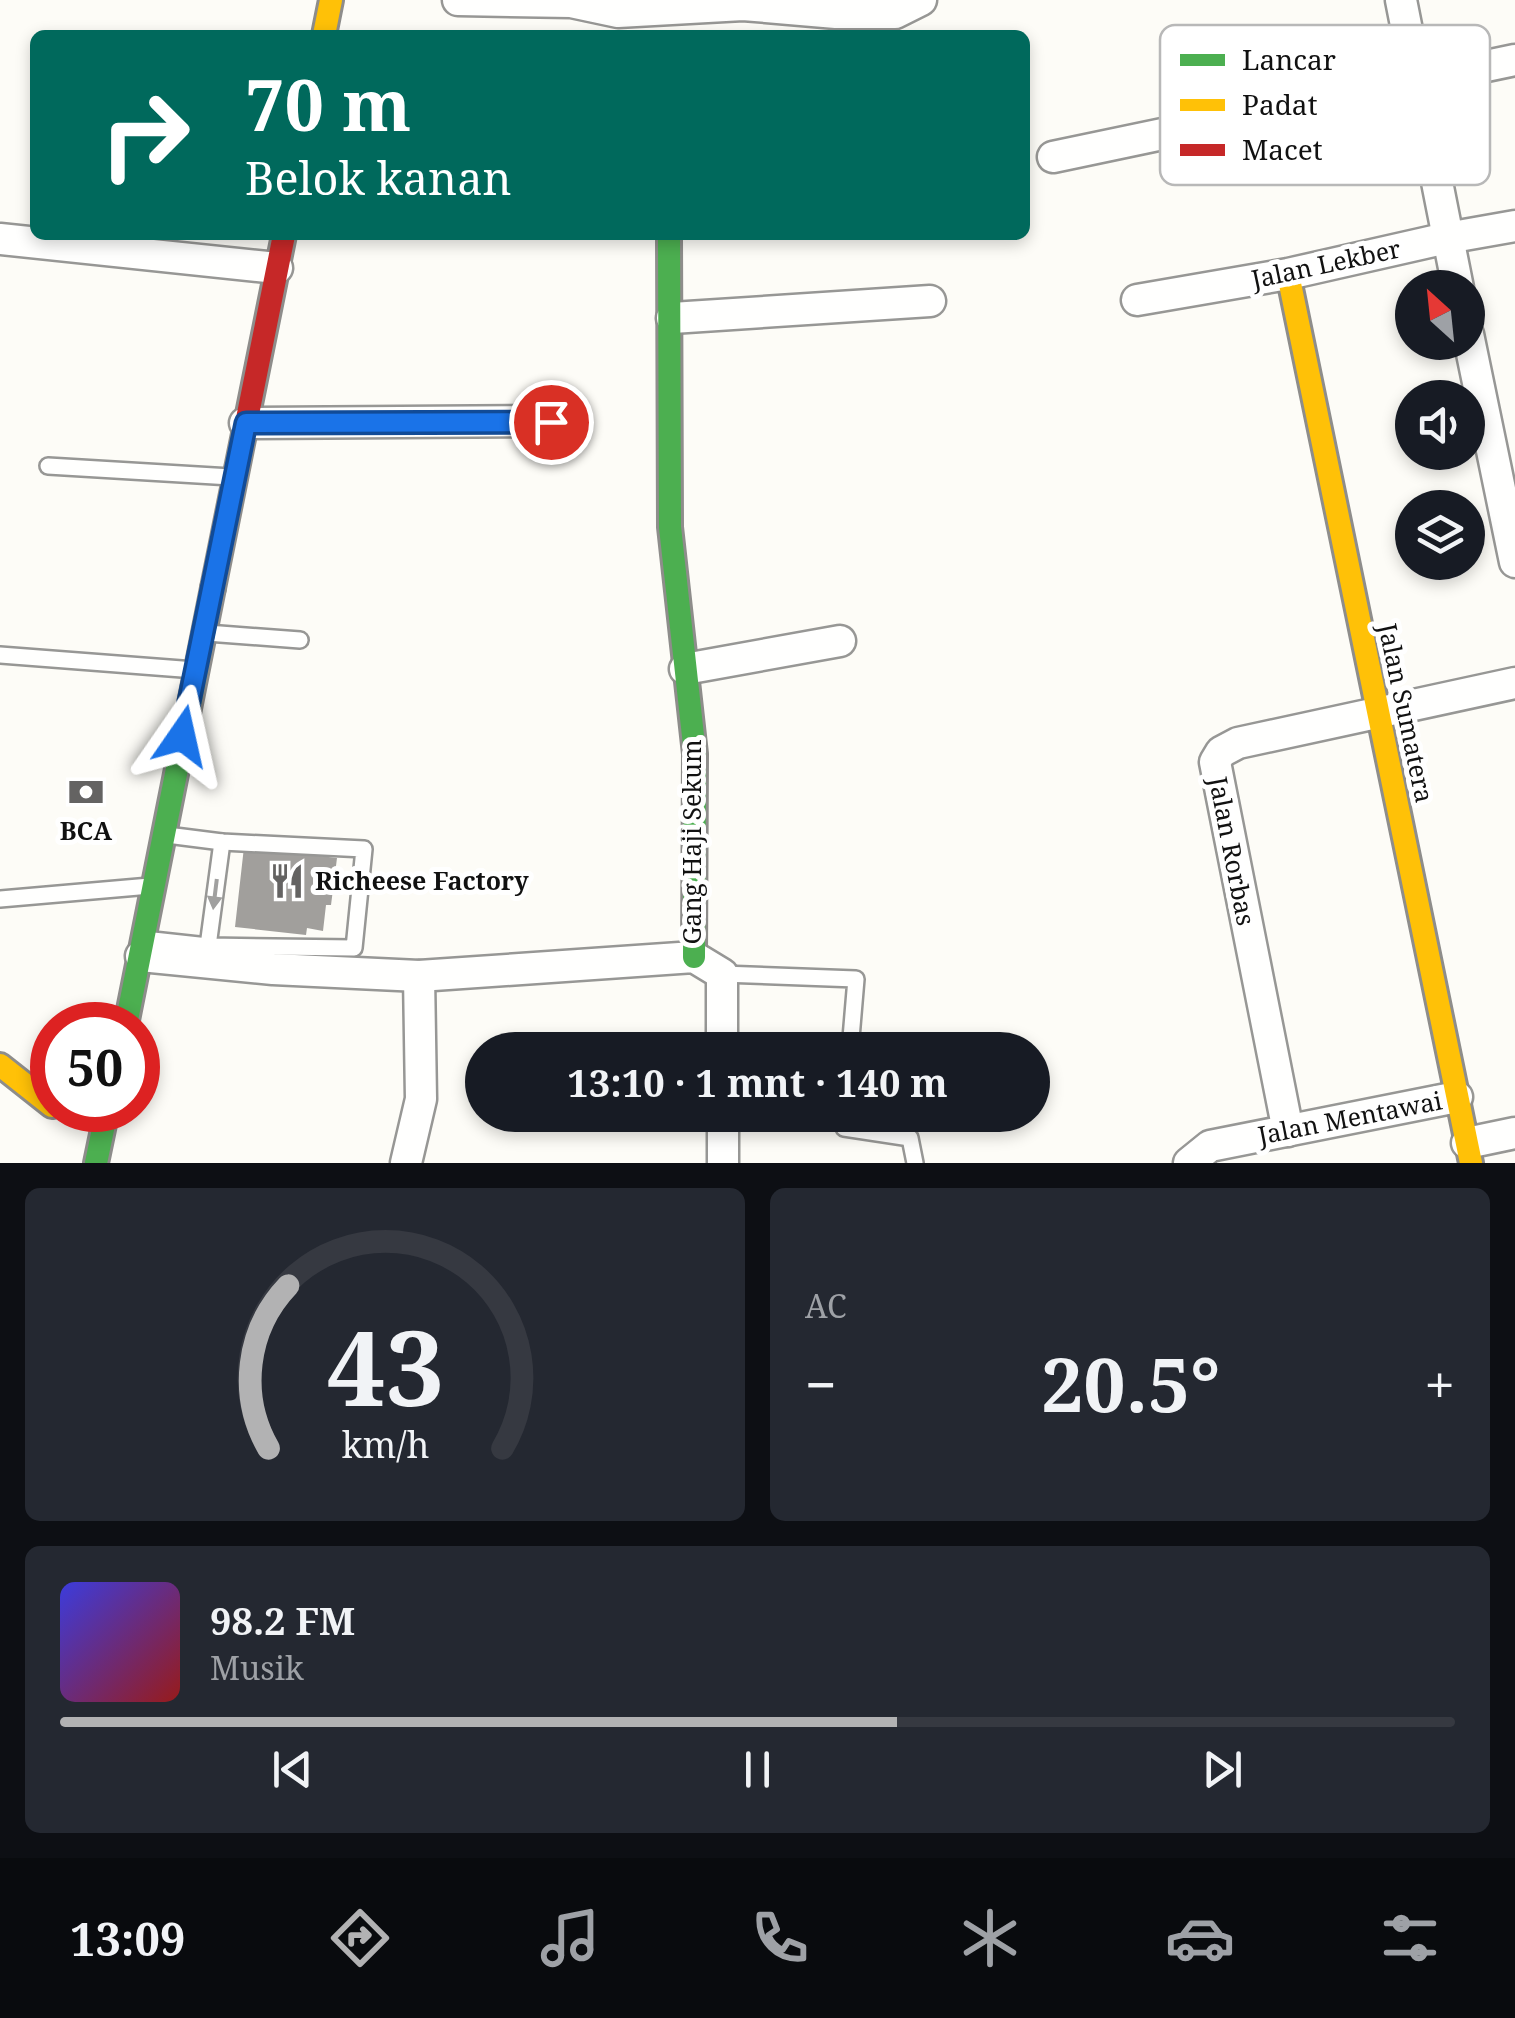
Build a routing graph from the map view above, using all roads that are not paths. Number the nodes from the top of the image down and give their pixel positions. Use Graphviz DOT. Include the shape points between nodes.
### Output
graph roads {
  1 [pos="331,0"];
  2 [pos="458,0"];
  3 [pos="921,0"];
  4 [pos="1401,0"];
  5 [pos="1406,25"];
  6 [pos="325,30"];
  7 [pos="1515,60"];
  8 [pos="1490,66"];
  9 [pos="1160,135"];
  10 [pos="1053,157"];
  11 [pos="1438,185"];
  12 [pos="1515,226"];
  13 [pos="1448,238"];
  14 [pos="0,239"];
  15 [pos="283,240"];
  16 [pos="669,240"];
  17 [pos="277,268"];
  18 [pos="1454,270"];
  19 [pos="1288,274"];
  20 [pos="1137,300"];
  21 [pos="930,301"];
  22 [pos="672,318"];
  23 [pos="1473,360"];
  24 [pos="551,422"];
  25 [pos="246,423"];
  26 [pos="48,466"];
  27 [pos="235,478"];
  28 [pos="1515,562"];
  29 [pos="203,632"];
  30 [pos="300,640"];
  31 [pos="840,642"];
  32 [pos="0,655"];
  33 [pos="684,669"];
  34 [pos="195,670"];
  35 [pos="1515,684"];
  36 [pos="1378,712"];
  37 [pos="163,835"];
  38 [pos="222,842"];
  39 [pos="154,886"];
  40 [pos="0,899"];
  41 [pos="208,946"];
  42 [pos="142,948"];
  43 [pos="694,957"];
  44 [pos="722,974"];
  45 [pos="418,976"];
  46 [pos="131,1002"];
  47 [pos="722,1032"];
  48 [pos="852,1032"];
  49 [pos="0,1065"];
  50 [pos="30,1090"];
  51 [pos="1457,1097"];
  52 [pos="1288,1131"];
  53 [pos="722,1132"];
  54 [pos="870,1132"];
  55 [pos="1515,1133"];
  56 [pos="1470,1153"];
  57 [pos="406,1163"];
  58 [pos="723,1163"];
  59 [pos="914,1163"];
  60 [pos="1189,1163"];
  1 -- 6 [label="street"];
  2 -- 3 [label="street" via="570,2 618,12 744,5 895,13"];
  4 -- 5 [label="street"];
  7 -- 8 [label="street"];
  9 -- 10 [label="street"];
  11 -- 13 [label="street"];
  12 -- 13 [label="street, Jalan Lekber"];
  13 -- 18 [label="street"];
  13 -- 19 [label="street, Jalan Lekber"];
  14 -- 17 [label="street"];
  15 -- 17 [label="street"];
  16 -- 22 [label="street, Gang Haji Sekum"];
  17 -- 25 [label="street"];
  19 -- 20 [label="street, Jalan Lekber"];
  19 -- 36 [label="street, Jalan Sumatera"];
  21 -- 22 [label="street"];
  22 -- 33 [label="street, Gang Haji Sekum" via="670,527"];
  23 -- 28 [label="street"];
  24 -- 25 [label="street"];
  25 -- 27 [label="street"];
  26 -- 27 [label="lane"];
  27 -- 29 [label="street"];
  29 -- 30 [label="lane"];
  29 -- 34 [label="street"];
  31 -- 33 [label="street"];
  32 -- 34 [label="lane"];
  33 -- 43 [label="street, Gang Haji Sekum" via="695,754"];
  34 -- 37 [label="street"];
  35 -- 36 [label="street, Jalan Rorbas"];
  36 -- 51 [label="street, Jalan Sumatera"];
  36 -- 52 [label="street, Jalan Rorbas" via="1238,743 1215,762"];
  37 -- 38 [label="lane"];
  37 -- 39 [label="street"];
  38 -- 41 [label="lane, one-way"];
  38 -- 41 [label="lane" via="364,849 354,948"];
  39 -- 40 [label="lane"];
  39 -- 42 [label="street"];
  41 -- 42 [label="lane"];
  42 -- 45 [label="street, Gang Haji Sekum" via="274,970"];
  42 -- 46 [label="street"];
  43 -- 44 [label="street"];
  43 -- 45 [label="street, Gang Haji Sekum"];
  44 -- 47 [label="street"];
  44 -- 48 [label="lane" via="856,979"];
  45 -- 57 [label="street" via="421,1099"];
  49 -- 50 [label="street"];
  51 -- 52 [label="street, Jalan Mentawai"];
  51 -- 56 [label="street, Jalan Sumatera"];
  52 -- 60 [label="street, Jalan Mentawai" via="1210,1146"];
  53 -- 58 [label="street"];
  54 -- 59 [label="lane" via="910,1138"];
  55 -- 56 [label="street"];
}
